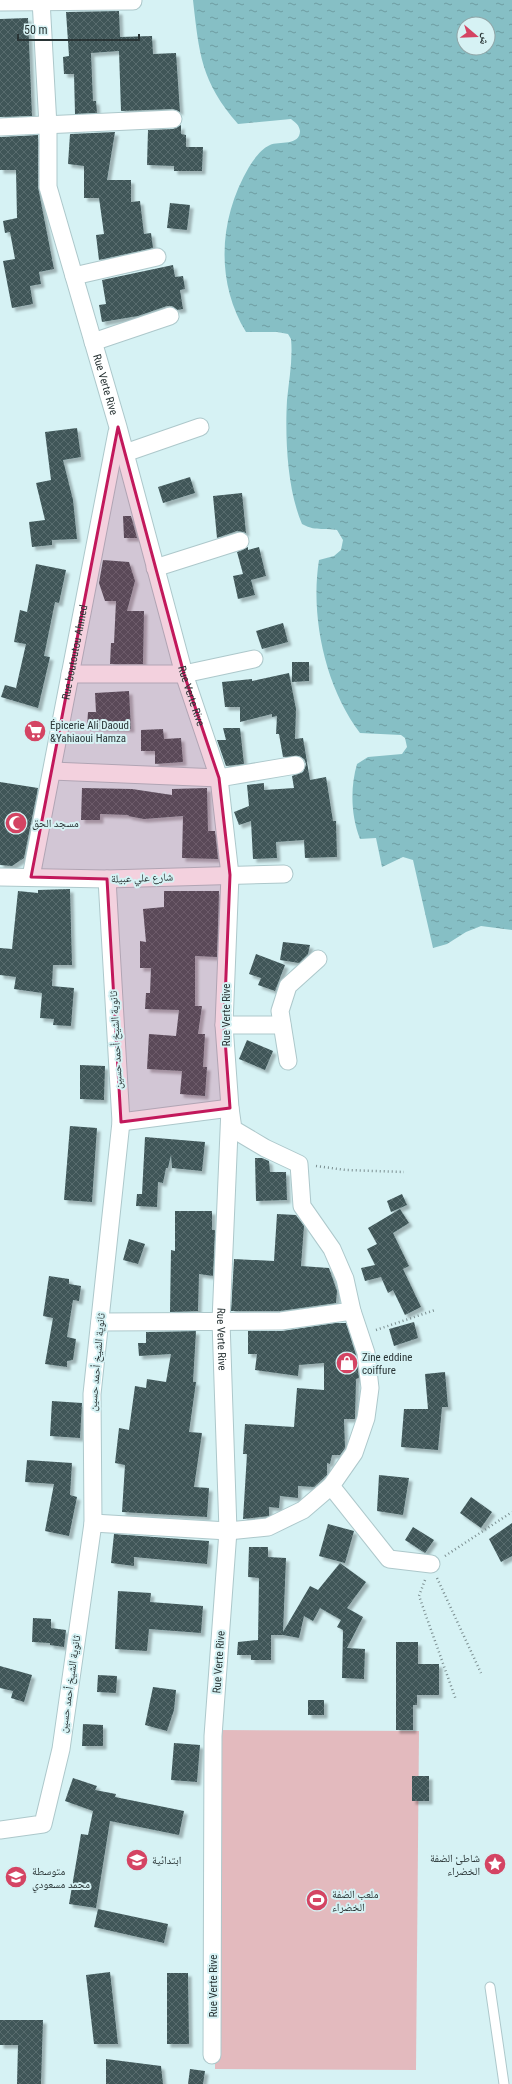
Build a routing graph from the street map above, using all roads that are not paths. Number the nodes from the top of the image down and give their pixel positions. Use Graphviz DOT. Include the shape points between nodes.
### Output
graph roads {
  1 [pos="41,0"];
  2 [pos="133,0"];
  3 [pos="0,2"];
  4 [pos="173,119"];
  5 [pos="48,126"];
  6 [pos="0,127"];
  7 [pos="157,257"];
  8 [pos="74,276"];
  9 [pos="170,316"];
  10 [pos="93,342"];
  11 [pos="118,427"];
  12 [pos="200,427"];
  13 [pos="125,453"];
  14 [pos="240,541"];
  15 [pos="155,568"];
  16 [pos="254,659"];
  17 [pos="70,674"];
  18 [pos="184,674"];
  19 [pos="296,766"];
  20 [pos="52,772"];
  21 [pos="219,778"];
  22 [pos="284,874"];
  23 [pos="230,875"];
  24 [pos="0,877"];
  25 [pos="31,877"];
  26 [pos="107,879"];
  27 [pos="318,959"];
  28 [pos="224,1025"];
  29 [pos="282,1025"];
  30 [pos="288,1061"];
  31 [pos="230,1108"];
  32 [pos="121,1122"];
  33 [pos="352,1311"];
  34 [pos="100,1322"];
  35 [pos="221,1322"];
  36 [pos="331,1486"];
  37 [pos="94,1523"];
  38 [pos="228,1531"];
  39 [pos="431,1564"];
  40 [pos="0,1830"];
  41 [pos="490,1987"];
  42 [pos="212,2055"];
  43 [pos="504,2084"];
  1 -- 2 [label="street"];
  1 -- 3 [label="street"];
  1 -- 5 [label="street, Rue Verte Rive"];
  4 -- 5 [label="street"];
  5 -- 6 [label="street"];
  5 -- 8 [label="street, Rue Verte Rive" via="48,187"];
  7 -- 8 [label="street"];
  8 -- 10 [label="street, Rue Verte Rive"];
  9 -- 10 [label="street"];
  10 -- 11 [label="street, Rue Verte Rive"];
  11 -- 13 [label="street, Rue Verte Rive"];
  11 -- 17 [label="street, Rue boutoutou Ahmed"];
  12 -- 13 [label="street"];
  13 -- 15 [label="street, Rue Verte Rive"];
  14 -- 15 [label="street"];
  15 -- 18 [label="street, Rue Verte Rive"];
  16 -- 18 [label="street"];
  17 -- 18 [label="street"];
  17 -- 20 [label="street, Rue boutoutou Ahmed"];
  18 -- 21 [label="street, Rue Verte Rive"];
  19 -- 21 [label="street"];
  20 -- 21 [label="street"];
  20 -- 25 [label="street, Rue boutoutou Ahmed"];
  21 -- 23 [label="street, Rue Verte Rive"];
  22 -- 23 [label="street, شارع علي عبيلة"];
  23 -- 26 [label="street, شارع علي عبيلة"];
  23 -- 28 [label="street, Rue Verte Rive"];
  24 -- 25 [label="street, شارع علي عبيلة"];
  25 -- 26 [label="street, شارع علي عبيلة"];
  26 -- 32 [label="street, ثانوية الشيخ أحمد حسين"];
  27 -- 29 [label="street" via="288,986 280,1011"];
  28 -- 29 [label="street"];
  28 -- 31 [label="street, Rue Verte Rive"];
  29 -- 30 [label="street"];
  31 -- 32 [label="street"];
  31 -- 33 [label="street" via="233,1129 299,1164 302,1206 332,1249 345,1280"];
  31 -- 35 [label="street, Rue Verte Rive"];
  32 -- 34 [label="street, ثانوية الشيخ أحمد حسين"];
  33 -- 35 [label="street" via="281,1320"];
  33 -- 36 [label="street" via="366,1353 370,1388 366,1418 354,1452"];
  34 -- 35 [label="street"];
  34 -- 37 [label="street, ثانوية الشيخ أحمد حسين" via="92,1394"];
  35 -- 38 [label="street, Rue Verte Rive"];
  36 -- 38 [label="street" via="303,1510 268,1527"];
  36 -- 39 [label="street" via="389,1558"];
  37 -- 38 [label="street"];
  37 -- 40 [label="street, ثانوية الشيخ أحمد حسين" via="61,1748 42,1824"];
  38 -- 42 [label="street, Rue Verte Rive" via="213,1736"];
  41 -- 43 [label="lane"];
}
